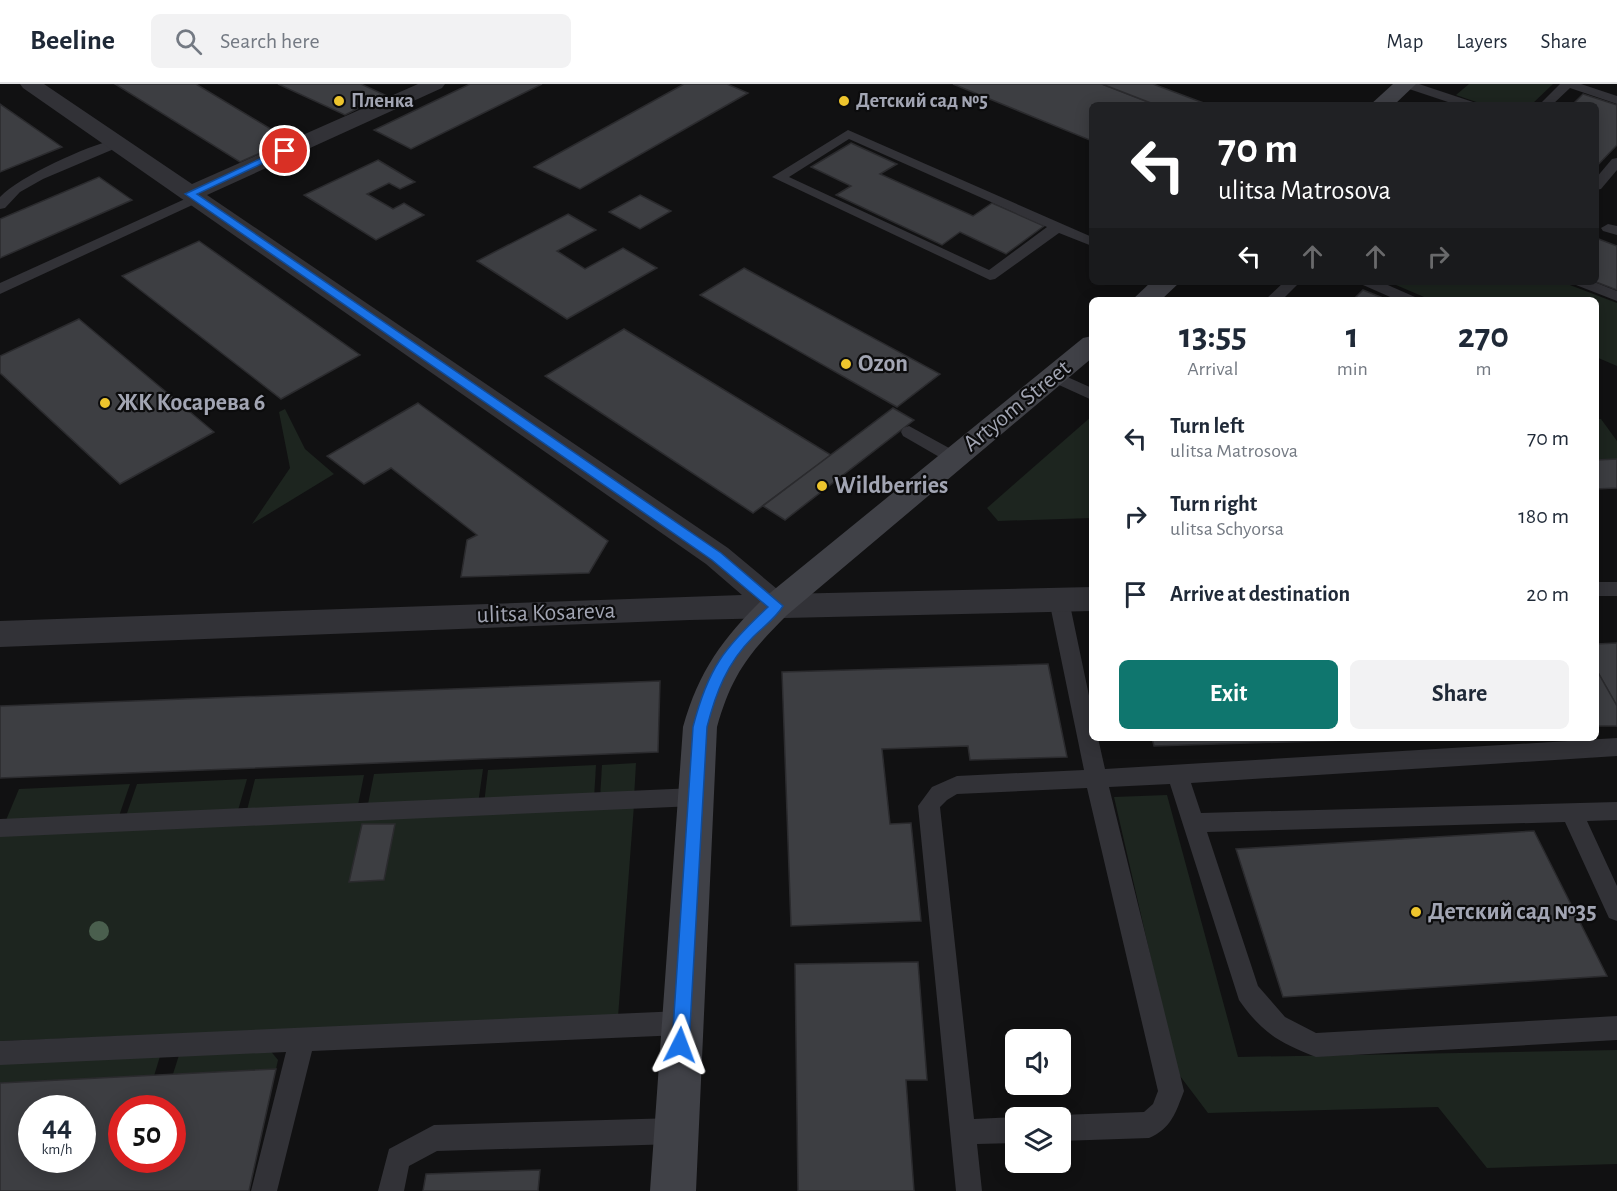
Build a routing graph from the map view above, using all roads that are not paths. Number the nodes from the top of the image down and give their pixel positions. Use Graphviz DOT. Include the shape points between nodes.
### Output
graph roads {
  1 [pos="30,84"];
  2 [pos="435,84"];
  3 [pos="1407,84"];
  4 [pos="1568,84"];
  5 [pos="1617,100"];
  6 [pos="1385,102"];
  7 [pos="1460,102"];
  8 [pos="1548,102"];
  9 [pos="116,143"];
  10 [pos="1617,162"];
  11 [pos="1599,183"];
  12 [pos="193,196"];
  13 [pos="0,205"];
  14 [pos="1057,227"];
  15 [pos="1089,241"];
  16 [pos="1163,285"];
  17 [pos="1290,285"];
  18 [pos="1375,285"];
  19 [pos="1589,285"];
  20 [pos="0,289"];
  21 [pos="1617,296"];
  22 [pos="1149,297"];
  23 [pos="1277,297"];
  24 [pos="1403,297"];
  25 [pos="1089,347"];
  26 [pos="1054,376"];
  27 [pos="1089,394"];
  28 [pos="909,432"];
  29 [pos="954,458"];
  30 [pos="1599,589"];
  31 [pos="1617,590"];
  32 [pos="1089,599"];
  33 [pos="1059,600"];
  34 [pos="776,606"];
  35 [pos="0,634"];
  36 [pos="1617,747"];
  37 [pos="1178,775"];
  38 [pos="1096,778"];
  39 [pos="695,797"];
  40 [pos="1617,811"];
  41 [pos="1572,813"];
  42 [pos="1193,823"];
  43 [pos="0,828"];
  44 [pos="1617,911"];
  45 [pos="681,1023"];
  46 [pos="1617,1028"];
  47 [pos="302,1040"];
  48 [pos="0,1053"];
  49 [pos="1071,1128"];
  50 [pos="1005,1130"];
  51 [pos="676,1131"];
  52 [pos="964,1132"];
  53 [pos="264,1191"];
  54 [pos="391,1191"];
  55 [pos="673,1191"];
  56 [pos="969,1191"];
  1 -- 9 [label="street"];
  2 -- 12 [label="street"];
  3 -- 6 [label="main road"];
  3 -- 7 [label="lane"];
  4 -- 5 [label="lane"];
  4 -- 8 [label="lane"];
  9 -- 12 [label="street"];
  9 -- 13 [label="lane" via="38,176 15,189"];
  10 -- 11 [label="lane"];
  12 -- 20 [label="lane"];
  12 -- 34 [label="street" via="717,556"];
  14 -- 14 [label="lane" via="990,276 779,177 848,134"];
  14 -- 15 [label="lane"];
  16 -- 22 [label="main road"];
  17 -- 23 [label="lane"];
  18 -- 24 [label="lane"];
  19 -- 21 [label="lane"];
  25 -- 26 [label="main road, Artyom Street"];
  26 -- 27 [label="lane"];
  26 -- 29 [label="main road, Artyom Street"];
  28 -- 29 [label="lane"];
  29 -- 34 [label="main road, Artyom Street"];
  30 -- 31 [label="lane"];
  32 -- 33 [label="street, ulitsa Kosareva"];
  33 -- 34 [label="street, ulitsa Kosareva"];
  33 -- 38 [label="lane"];
  34 -- 35 [label="street, ulitsa Kosareva"];
  34 -- 39 [label="main road, Artyom Street" via="721,667 708,694 700,727"];
  36 -- 37 [label="lane"];
  37 -- 38 [label="lane"];
  37 -- 42 [label="lane"];
  38 -- 49 [label="lane" via="1171,1091 1163,1113 1149,1125"];
  38 -- 52 [label="lane" via="963,784 937,793 929,806"];
  39 -- 43 [label="lane"];
  39 -- 45 [label="main road, Artyom Street"];
  40 -- 41 [label="lane"];
  41 -- 42 [label="lane"];
  41 -- 44 [label="lane"];
  42 -- 46 [label="lane" via="1248,992 1263,1015 1286,1034 1316,1045"];
  45 -- 47 [label="lane"];
  45 -- 51 [label="main road, Artyom Street"];
  47 -- 48 [label="lane"];
  47 -- 53 [label="lane"];
  50 -- 52 [label="lane"];
  51 -- 54 [label="lane" via="434,1138 398,1158"];
  51 -- 55 [label="main road, Artyom Street"];
  52 -- 56 [label="lane"];
}
